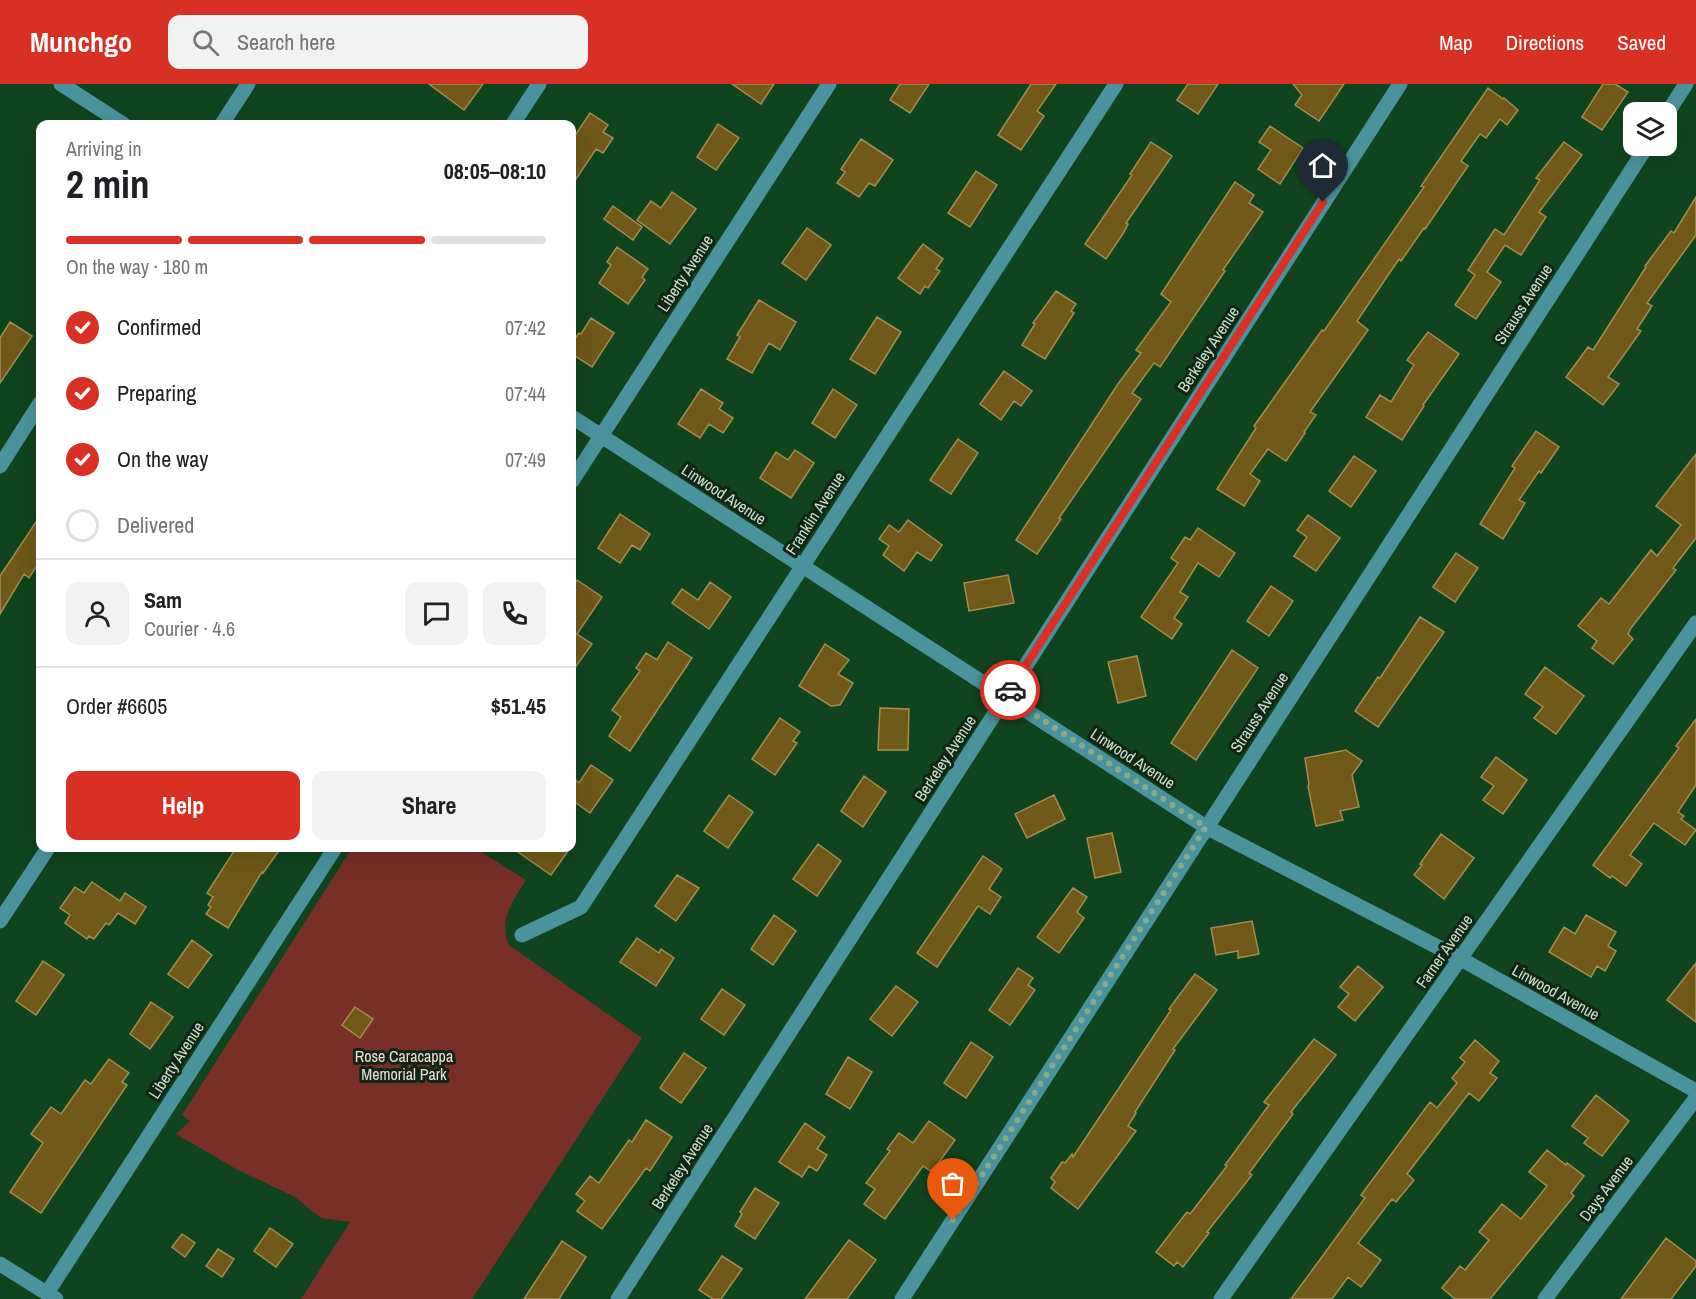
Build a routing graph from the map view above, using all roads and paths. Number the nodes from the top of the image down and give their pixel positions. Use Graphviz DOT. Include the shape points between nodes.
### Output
graph roads {
  1 [pos="61,84"];
  2 [pos="248,84"];
  3 [pos="539,84"];
  4 [pos="829,84"];
  5 [pos="1116,84"];
  6 [pos="1400,84"];
  7 [pos="1686,84"];
  8 [pos="1674,102"];
  9 [pos="117,120"];
  10 [pos="225,120"];
  11 [pos="516,120"];
  12 [pos="1641,156"];
  13 [pos="36,409"];
  14 [pos="576,420"];
  15 [pos="601,436"];
  16 [pos="0,466"];
  17 [pos="576,475"];
  18 [pos="802,566"];
  19 [pos="1696,623"];
  20 [pos="1006,696"];
  21 [pos="1206,827"];
  22 [pos="45,852"];
  23 [pos="332,852"];
  24 [pos="0,921"];
  25 [pos="522,935"];
  26 [pos="1461,960"];
  27 [pos="1696,1091"];
  28 [pos="1696,1098"];
  29 [pos="0,1264"];
  30 [pos="52,1296"];
  31 [pos="618,1299"];
  32 [pos="902,1299"];
  33 [pos="1221,1299"];
  34 [pos="1545,1299"];
  1 -- 9 [label="street"];
  2 -- 10 [label="street"];
  3 -- 11 [label="street"];
  4 -- 15 [label="street, Liberty Avenue"];
  5 -- 18 [label="street, Franklin Avenue"];
  6 -- 20 [label="street, Berkeley Avenue"];
  7 -- 8 [label="street"];
  12 -- 21 [label="street, Strauss Avenue"];
  13 -- 16 [label="street"];
  14 -- 15 [label="street, Linwood Avenue"];
  15 -- 17 [label="street, Liberty Avenue"];
  15 -- 18 [label="street, Linwood Avenue"];
  18 -- 20 [label="street, Linwood Avenue"];
  18 -- 25 [label="street, Franklin Avenue" via="581,907"];
  19 -- 26 [label="street, Farner Avenue"];
  20 -- 21 [label="street, Linwood Avenue"];
  20 -- 31 [label="street, Berkeley Avenue"];
  21 -- 26 [label="street, Linwood Avenue"];
  21 -- 32 [label="street, Strauss Avenue"];
  22 -- 24 [label="street"];
  23 -- 30 [label="street, Liberty Avenue"];
  26 -- 27 [label="street, Linwood Avenue"];
  26 -- 33 [label="street, Farner Avenue"];
  28 -- 34 [label="street, Days Avenue"];
  29 -- 30 [label="street"];
}
